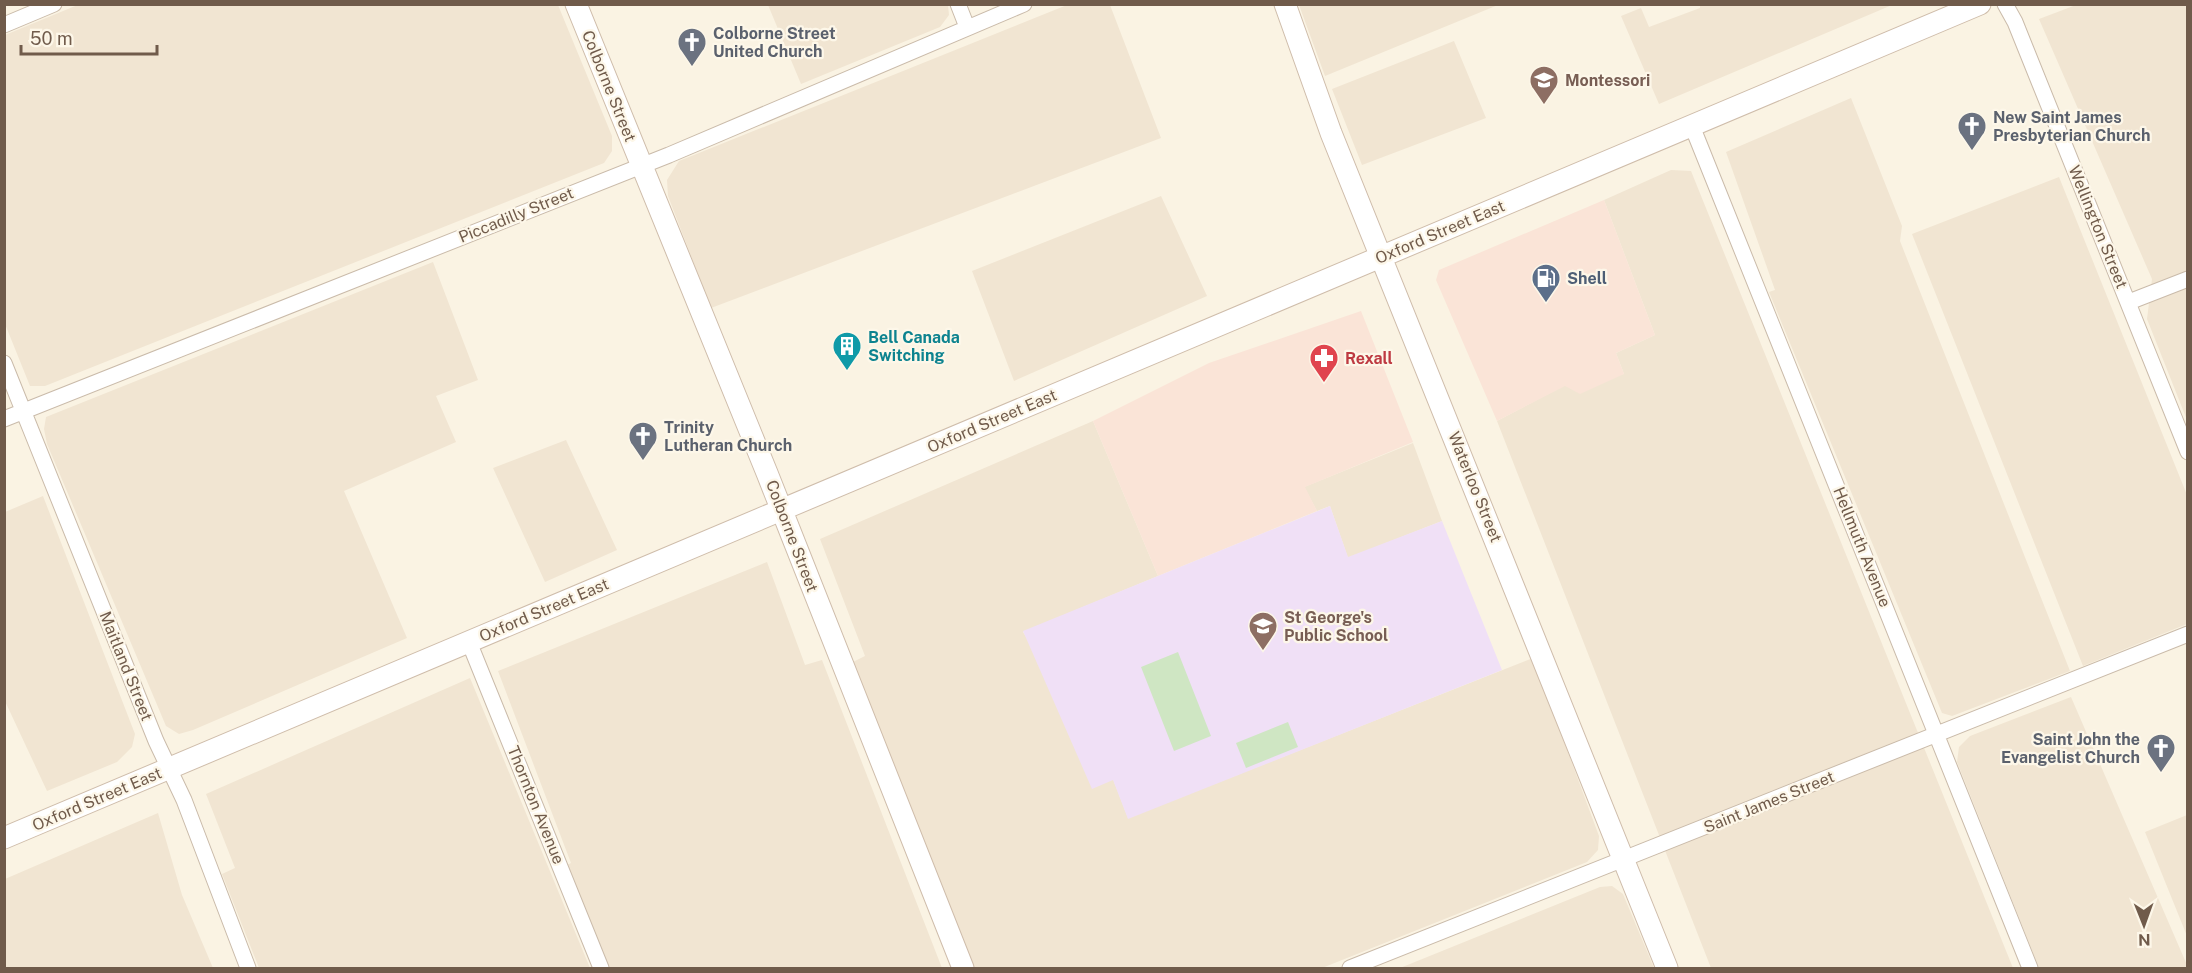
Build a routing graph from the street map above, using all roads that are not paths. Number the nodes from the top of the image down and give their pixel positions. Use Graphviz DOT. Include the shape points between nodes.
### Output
graph roads {
  1 [pos="54,4"];
  2 [pos="576,4"];
  3 [pos="958,4"];
  4 [pos="1024,4"];
  5 [pos="1285,4"];
  6 [pos="1980,4"];
  7 [pos="2005,4"];
  8 [pos="4,25"];
  9 [pos="967,27"];
  10 [pos="1692,126"];
  11 [pos="641,166"];
  12 [pos="1383,256"];
  13 [pos="2187,279"];
  14 [pos="2129,302"];
  15 [pos="4,363"];
  16 [pos="24,411"];
  17 [pos="4,419"];
  18 [pos="2187,452"];
  19 [pos="780,510"];
  20 [pos="2187,634"];
  21 [pos="469,642"];
  22 [pos="1938,732"];
  23 [pos="169,768"];
  24 [pos="4,838"];
  25 [pos="1624,861"];
  26 [pos="248,969"];
  27 [pos="602,969"];
  28 [pos="963,969"];
  29 [pos="1350,969"];
  30 [pos="1667,969"];
  31 [pos="2030,969"];
  1 -- 8 [label="street"];
  2 -- 11 [label="main road, Colborne Street"];
  3 -- 9 [label="street"];
  4 -- 9 [label="street, Piccadilly Street"];
  5 -- 12 [label="main road, Waterloo Street" via="1331,133"];
  6 -- 10 [label="main road, Oxford Street East"];
  7 -- 14 [label="street, Wellington Street"];
  9 -- 11 [label="street, Piccadilly Street"];
  10 -- 12 [label="main road, Oxford Street East"];
  10 -- 22 [label="street, Hellmuth Avenue"];
  11 -- 16 [label="street, Piccadilly Street"];
  11 -- 19 [label="main road, Colborne Street"];
  12 -- 19 [label="main road, Oxford Street East"];
  12 -- 25 [label="main road, Waterloo Street"];
  13 -- 14 [label="street"];
  14 -- 18 [label="street, Wellington Street"];
  15 -- 16 [label="street, Maitland Street"];
  16 -- 17 [label="street, Piccadilly Street"];
  16 -- 23 [label="street, Maitland Street"];
  19 -- 21 [label="main road, Oxford Street East"];
  19 -- 28 [label="main road, Colborne Street"];
  20 -- 22 [label="street, Saint James Street"];
  21 -- 23 [label="main road, Oxford Street East"];
  21 -- 27 [label="street, Thornton Avenue"];
  22 -- 25 [label="street, Saint James Street"];
  22 -- 31 [label="street, Hellmuth Avenue"];
  23 -- 24 [label="main road, Oxford Street East"];
  23 -- 26 [label="street, Maitland Street"];
  25 -- 29 [label="street, Saint James Street"];
  25 -- 30 [label="main road, Waterloo Street"];
}
